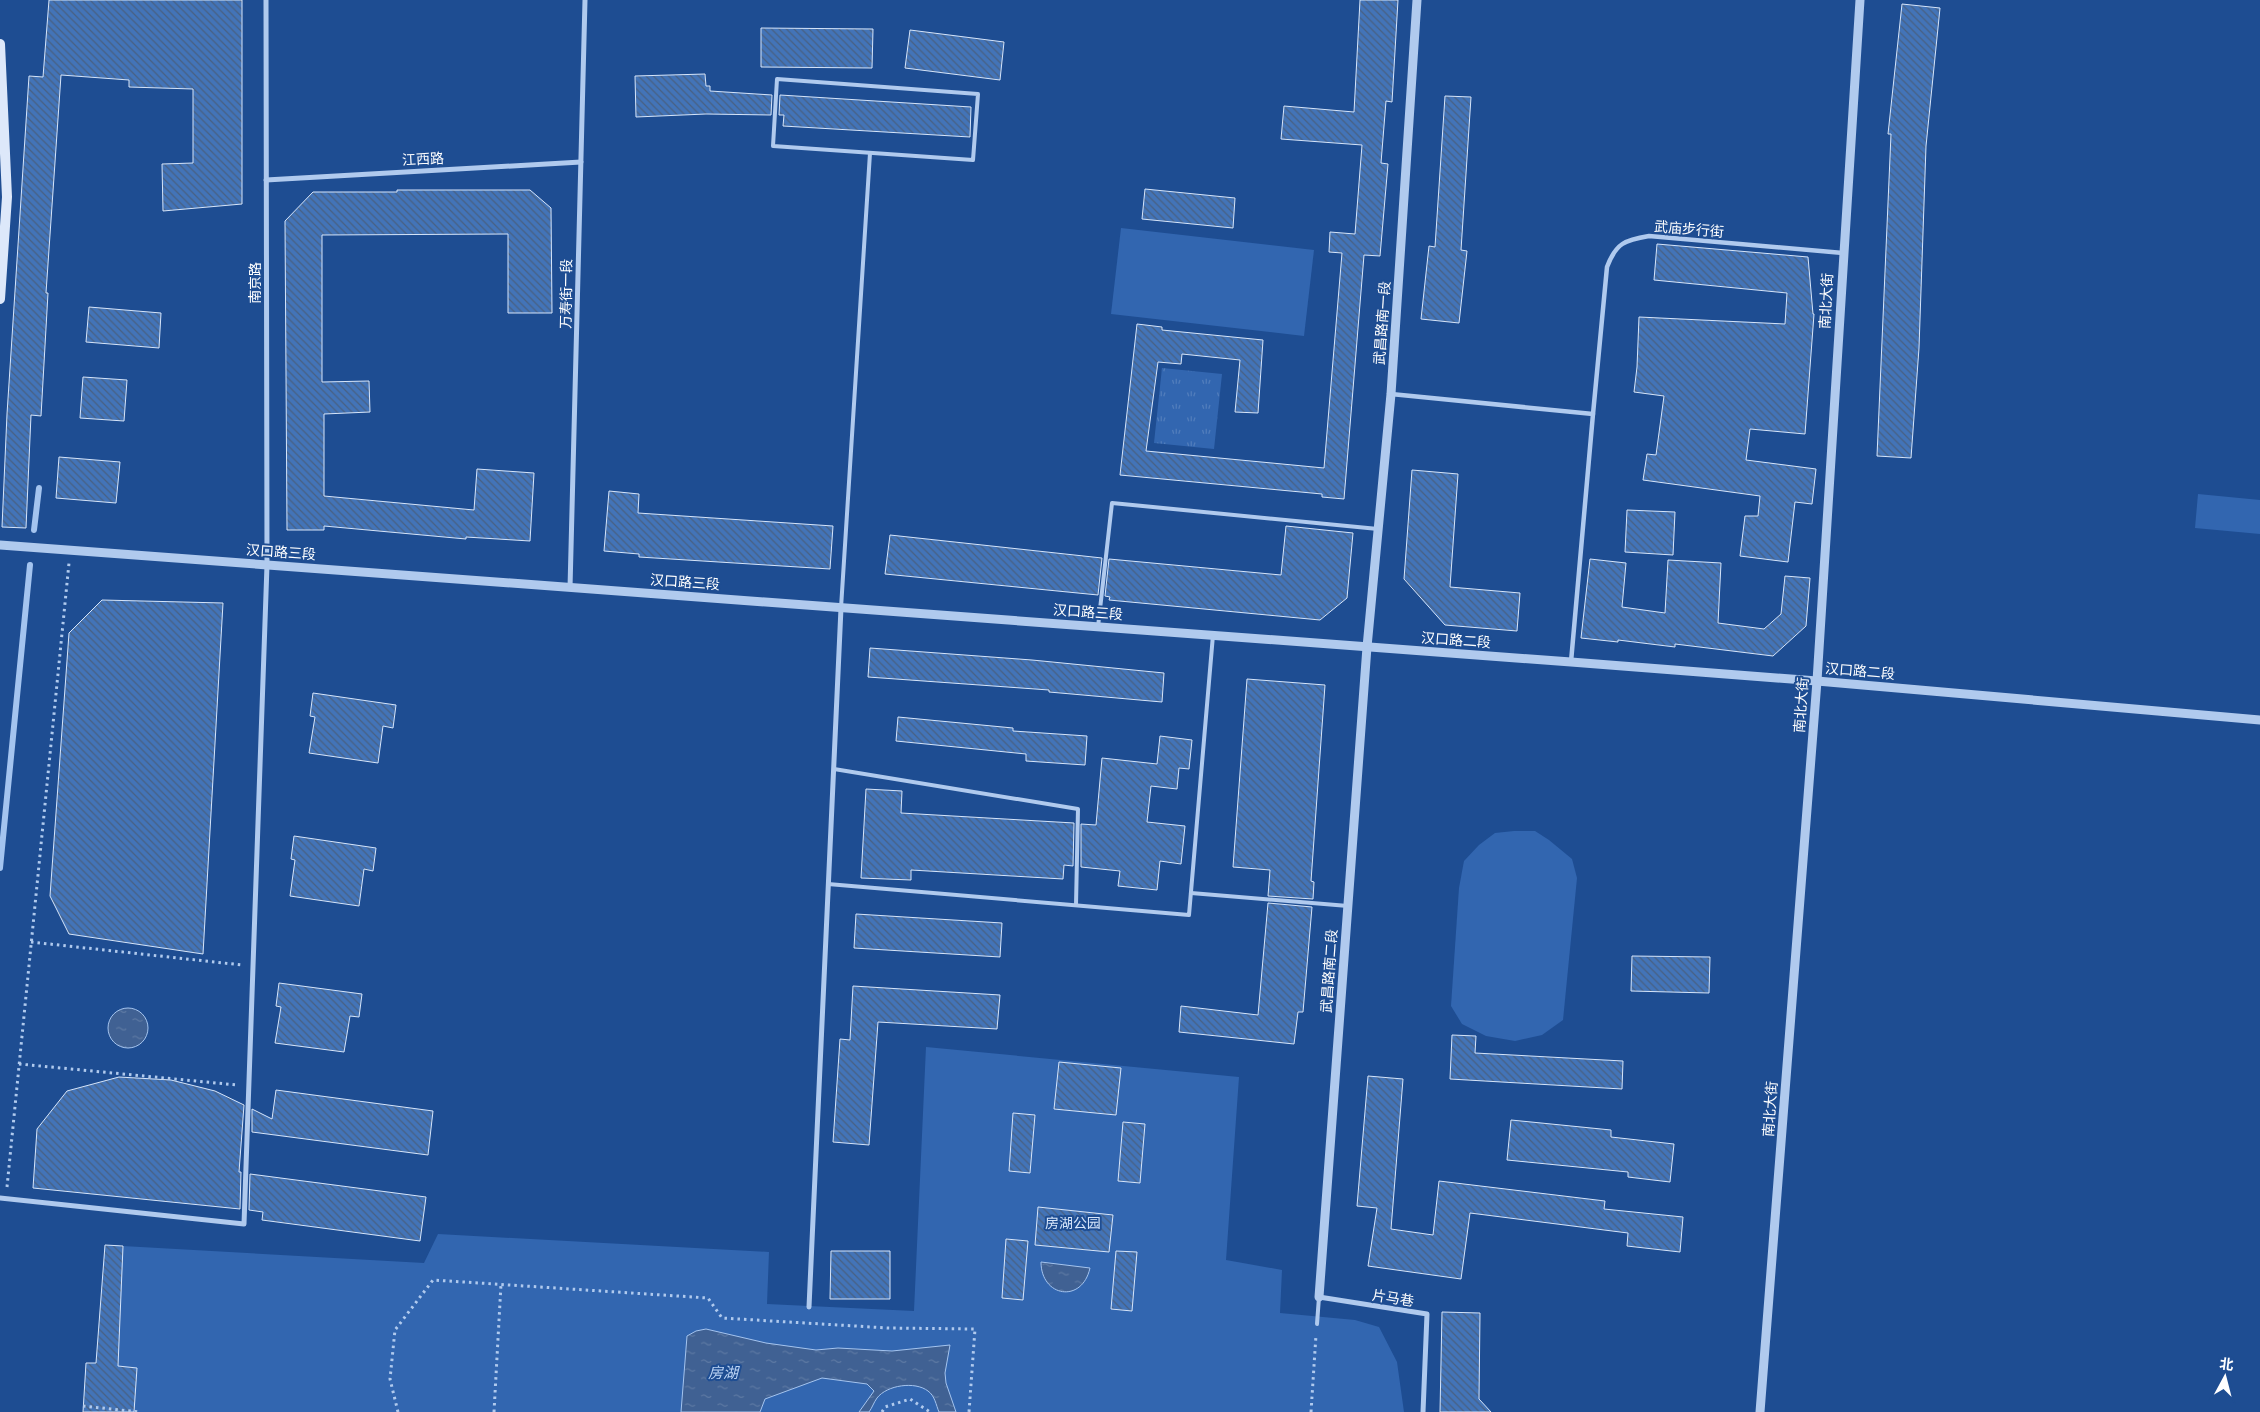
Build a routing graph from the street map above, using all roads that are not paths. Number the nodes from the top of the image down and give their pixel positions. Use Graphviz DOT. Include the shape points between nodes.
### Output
graph roads {
  1 [pos="266,0"];
  2 [pos="585,0"];
  3 [pos="1417,0"];
  4 [pos="1860,0"];
  5 [pos="0,44"];
  6 [pos="870,153"];
  7 [pos="581,162"];
  8 [pos="266,180"];
  9 [pos="1843,253"];
  10 [pos="0,299"];
  11 [pos="1391,394"];
  12 [pos="1593,414"];
  13 [pos="1378,529"];
  14 [pos="0,545"];
  15 [pos="267,565"];
  16 [pos="570,588"];
  17 [pos="841,608"];
  18 [pos="1098,627"];
  19 [pos="1213,636"];
  20 [pos="1367,647"];
  21 [pos="1571,662"];
  22 [pos="1817,681"];
  23 [pos="2260,720"];
  24 [pos="834,769"];
  25 [pos="828,884"];
  26 [pos="1191,893"];
  27 [pos="1076,905"];
  28 [pos="1348,906"];
  29 [pos="3,1199"];
  30 [pos="1319,1297"];
  31 [pos="809,1307"];
  32 [pos="1317,1324"];
  33 [pos="1422,1412"];
  34 [pos="1760,1412"];
  1 -- 8 [label="street, 南京路"];
  2 -- 7 [label="street, 万寿街一段"];
  3 -- 11 [label="street, 武昌路南一段"];
  4 -- 9 [label="street, 南北大街"];
  5 -- 10 [label="main road" via="7,198"];
  6 -- 6 [label="lane" via="773,146 777,79 978,94 973,160"];
  6 -- 17 [label="lane"];
  7 -- 8 [label="street, 江西路"];
  7 -- 16 [label="street, 万寿街一段"];
  8 -- 15 [label="street, 南京路"];
  9 -- 12 [label="street, 武庙步行街" via="1650,236 1629,239 1613,250 1607,267"];
  9 -- 22 [label="street, 南北大街"];
  11 -- 12 [label="street"];
  11 -- 13 [label="street, 武昌路南一段"];
  12 -- 21 [label="street, 武庙步行街"];
  13 -- 18 [label="lane" via="1112,503"];
  13 -- 20 [label="street, 武昌路南一段"];
  14 -- 15 [label="street, 汉口路三段"];
  15 -- 16 [label="street, 汉口路三段"];
  15 -- 29 [label="street, 南京路" via="244,1224"];
  16 -- 17 [label="street, 汉口路三段"];
  17 -- 18 [label="street, 汉口路三段"];
  17 -- 24 [label="street"];
  18 -- 19 [label="street, 汉口路三段"];
  19 -- 20 [label="street, 汉口路三段"];
  19 -- 26 [label="lane"];
  20 -- 21 [label="street, 汉口路二段"];
  20 -- 28 [label="street, 武昌路南二段"];
  21 -- 22 [label="street, 汉口路二段"];
  22 -- 23 [label="street, 汉口路二段"];
  22 -- 34 [label="street, 南北大街"];
  24 -- 25 [label="street"];
  24 -- 27 [label="lane" via="1078,809"];
  25 -- 27 [label="lane"];
  25 -- 31 [label="street"];
  26 -- 27 [label="lane" via="1189,915"];
  26 -- 28 [label="lane"];
  28 -- 30 [label="street, 武昌路南二段"];
  30 -- 32 [label="lane"];
  30 -- 33 [label="street, 片马巷" via="1427,1314"];
}
